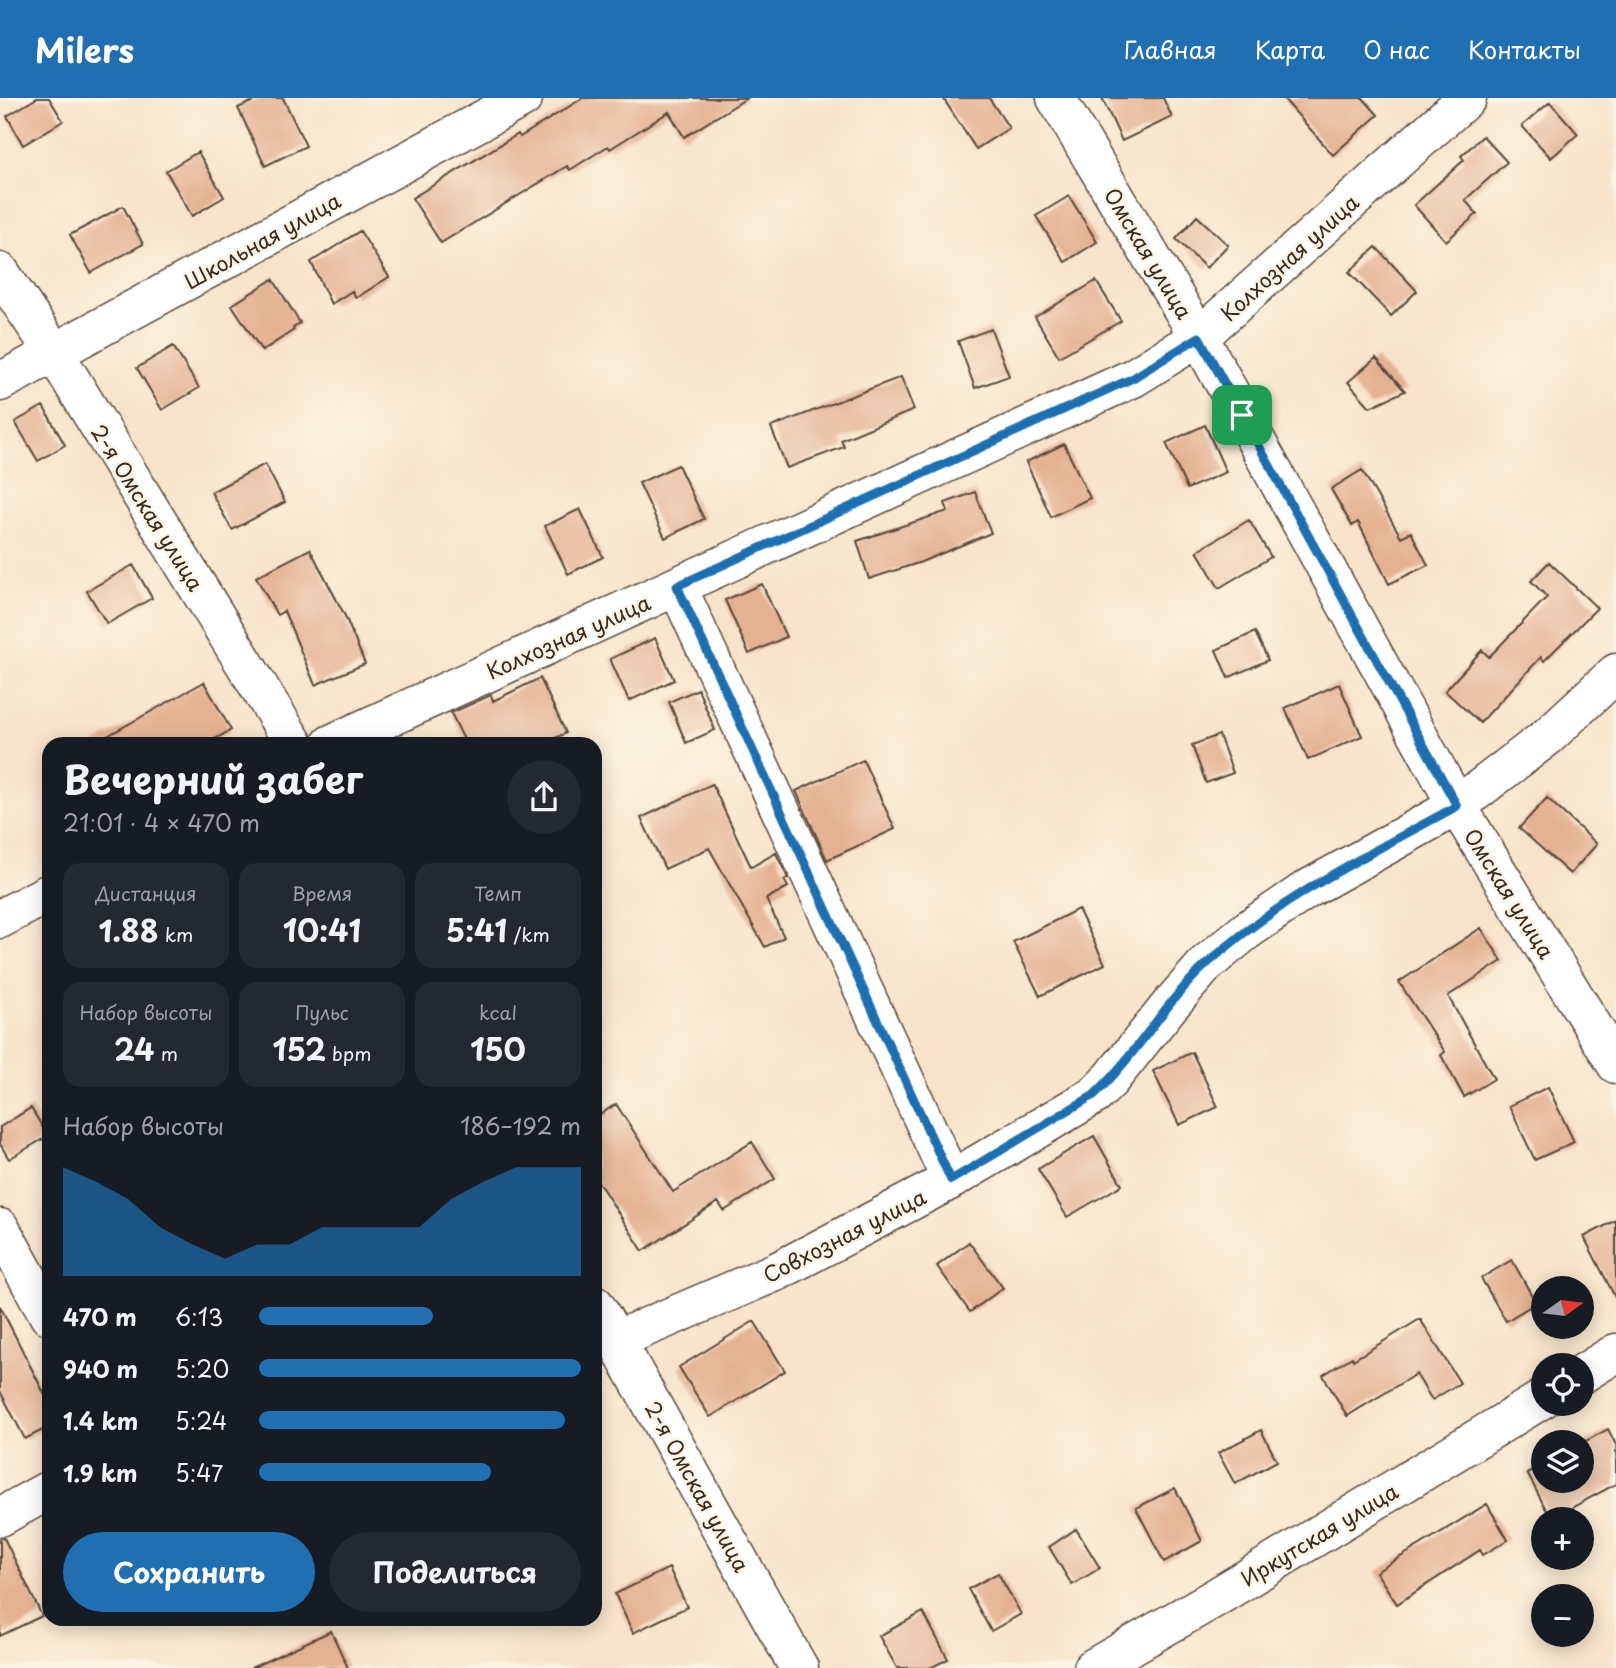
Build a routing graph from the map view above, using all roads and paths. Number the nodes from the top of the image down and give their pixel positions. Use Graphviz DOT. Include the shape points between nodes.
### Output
graph roads {
  1 [pos="523,98"];
  2 [pos="1056,98"];
  3 [pos="1468,98"];
  4 [pos="0,272"];
  5 [pos="1199,337"];
  6 [pos="55,354"];
  7 [pos="0,382"];
  8 [pos="677,586"];
  9 [pos="1616,673"];
  10 [pos="290,737"];
  11 [pos="346,737"];
  12 [pos="1457,806"];
  13 [pos="42,897"];
  14 [pos="0,919"];
  15 [pos="1616,1065"];
  16 [pos="951,1180"];
  17 [pos="0,1228"];
  18 [pos="42,1303"];
  19 [pos="602,1317"];
  20 [pos="616,1340"];
  21 [pos="1616,1353"];
  22 [pos="1594,1367"];
  23 [pos="1531,1406"];
  24 [pos="42,1494"];
  25 [pos="0,1517"];
  26 [pos="799,1668"];
  27 [pos="1093,1668"];
  1 -- 6 [label="street, Школьная улица"];
  2 -- 5 [label="street, Омская улица"];
  3 -- 5 [label="street, Колхозная улица"];
  4 -- 6 [label="street, 2-я Омская улица"];
  5 -- 8 [label="street, Колхозная улица" via="1133,378"];
  5 -- 12 [label="street, Омская улица"];
  6 -- 7 [label="street, Школьная улица"];
  6 -- 10 [label="street, 2-я Омская улица"];
  8 -- 11 [label="street, Колхозная улица"];
  8 -- 16 [label="street"];
  9 -- 12 [label="street, Совхозная улица" via="1547,737"];
  12 -- 15 [label="street, Омская улица"];
  12 -- 16 [label="street, Совхозная улица" via="1306,890 1246,932 1207,963 1094,1095"];
  13 -- 14 [label="street"];
  16 -- 20 [label="street, Совхозная улица" via="778,1271"];
  17 -- 18 [label="street"];
  19 -- 20 [label="street, 2-я Омская улица"];
  20 -- 26 [label="street, 2-я Омская улица"];
  21 -- 22 [label="street"];
  23 -- 27 [label="street, Иркутская улица"];
  24 -- 25 [label="street"];
}
